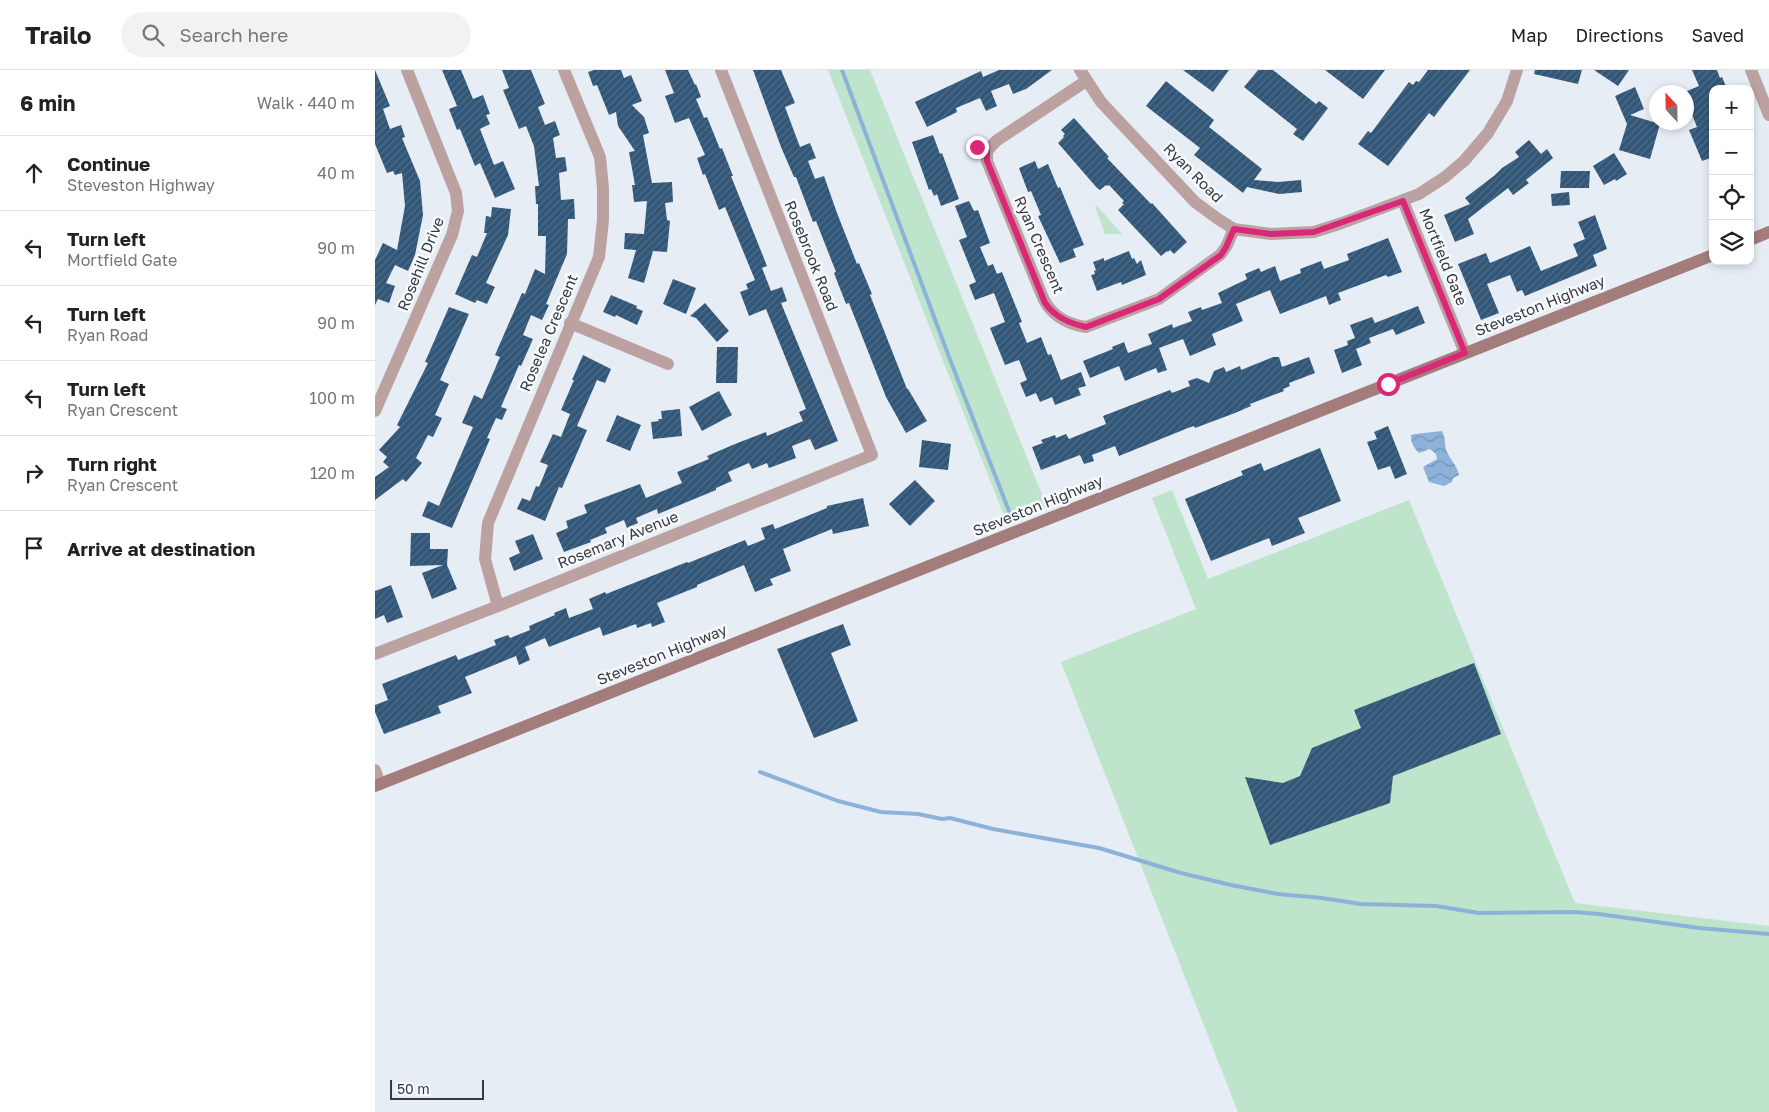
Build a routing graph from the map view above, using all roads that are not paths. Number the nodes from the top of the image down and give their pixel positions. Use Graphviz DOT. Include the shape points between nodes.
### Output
graph roads {
  1 [pos="407,70"];
  2 [pos="564,70"];
  3 [pos="721,70"];
  4 [pos="1517,70"];
  5 [pos="1751,70"];
  6 [pos="1083,75"];
  7 [pos="1769,115"];
  8 [pos="1403,201"];
  9 [pos="1234,229"];
  10 [pos="1769,232"];
  11 [pos="1754,238"];
  12 [pos="1709,257"];
  13 [pos="570,324"];
  14 [pos="1465,353"];
  15 [pos="668,364"];
  16 [pos="375,411"];
  17 [pos="872,455"];
  18 [pos="498,606"];
  19 [pos="375,654"];
  20 [pos="375,770"];
  21 [pos="378,785"];
  1 -- 16 [label="street, Rosehill Drive" via="456,193 458,211 452,235"];
  2 -- 13 [label="street, Roselea Crescent" via="600,157 603,188 599,257"];
  3 -- 17 [label="street, Rosebrook Road"];
  4 -- 8 [label="street, Ryan Road" via="1507,101 1488,133 1464,161 1445,177"];
  5 -- 7 [label="street"];
  6 -- 9 [label="street, Ryan Road" via="1101,102 1195,202"];
  6 -- 9 [label="street, Ryan Crescent" via="982,149 1045,303 1056,315 1079,326 1091,326 1165,295 1221,255"];
  8 -- 9 [label="street, Ryan Road" via="1314,232 1271,234"];
  8 -- 14 [label="street, Mortfield Gate"];
  10 -- 11 [label="main road"];
  12 -- 14 [label="main road, Steveston Highway"];
  13 -- 15 [label="street"];
  13 -- 18 [label="street, Roselea Crescent" via="488,523 485,559"];
  14 -- 21 [label="main road, Steveston Highway"];
  17 -- 18 [label="street, Rosemary Avenue"];
  18 -- 19 [label="street, Rosemary Avenue"];
  20 -- 21 [label="street"];
}
